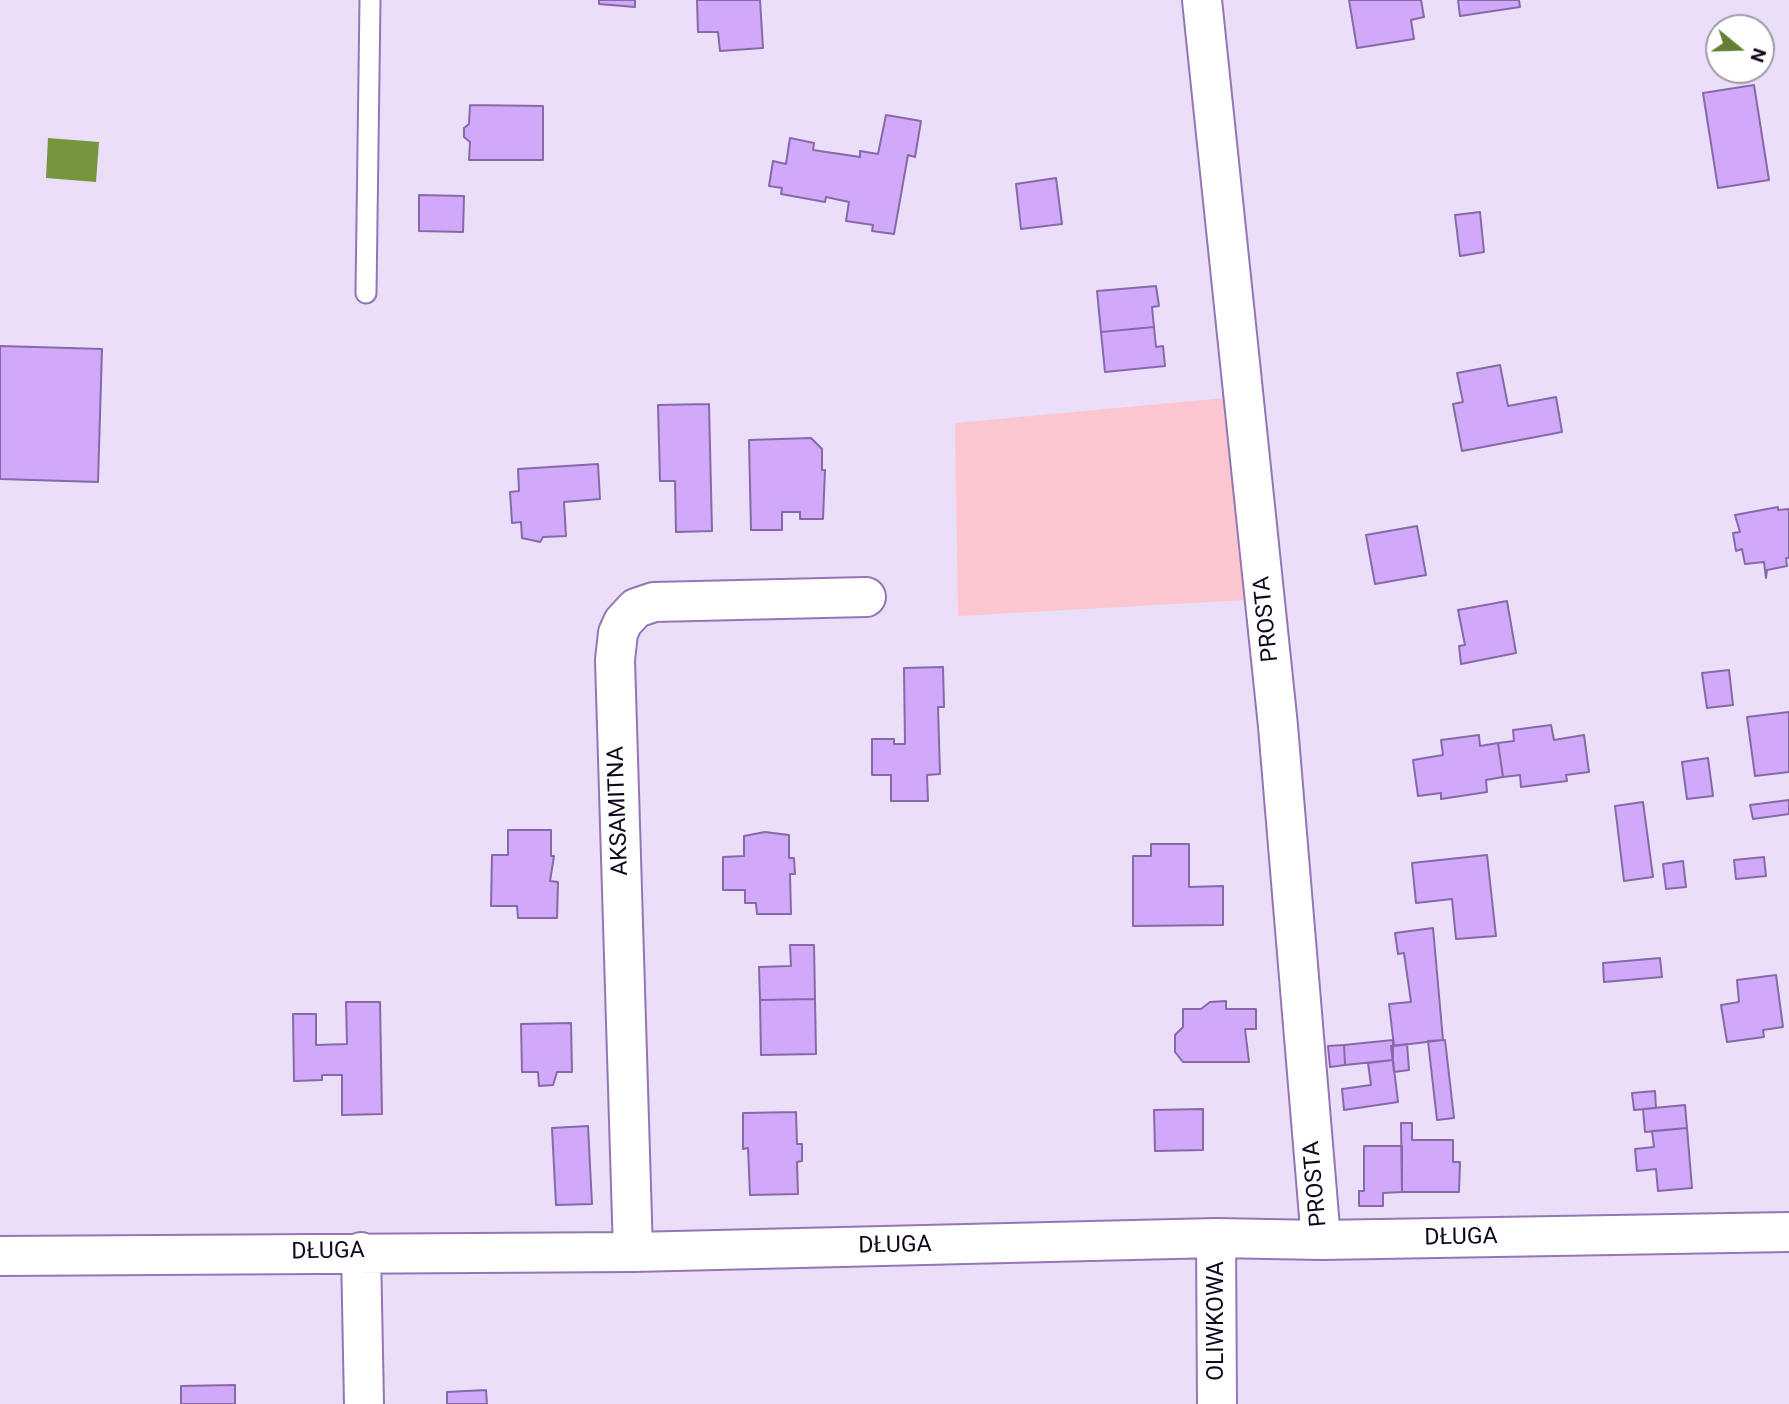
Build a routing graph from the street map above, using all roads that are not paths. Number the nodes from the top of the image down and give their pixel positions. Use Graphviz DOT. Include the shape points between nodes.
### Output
graph roads {
  1 [pos="370,0"];
  2 [pos="1202,0"];
  3 [pos="366,293"];
  4 [pos="866,597"];
  5 [pos="1789,1233"];
  6 [pos="1216,1238"];
  7 [pos="1321,1240"];
  8 [pos="361,1252"];
  9 [pos="633,1252"];
  10 [pos="0,1256"];
  11 [pos="364,1404"];
  12 [pos="1217,1404"];
  1 -- 3 [label="lane"];
  2 -- 7 [label="street, PROSTA" via="1278,726"];
  4 -- 9 [label="street, AKSAMITNA" via="654,602 636,608 618,633 615,660"];
  5 -- 7 [label="street, DŁUGA"];
  6 -- 7 [label="street, DŁUGA"];
  6 -- 9 [label="street, DŁUGA"];
  6 -- 12 [label="street, OLIWKOWA"];
  8 -- 9 [label="street, DŁUGA"];
  8 -- 10 [label="street, DŁUGA"];
  8 -- 11 [label="street"];
}
